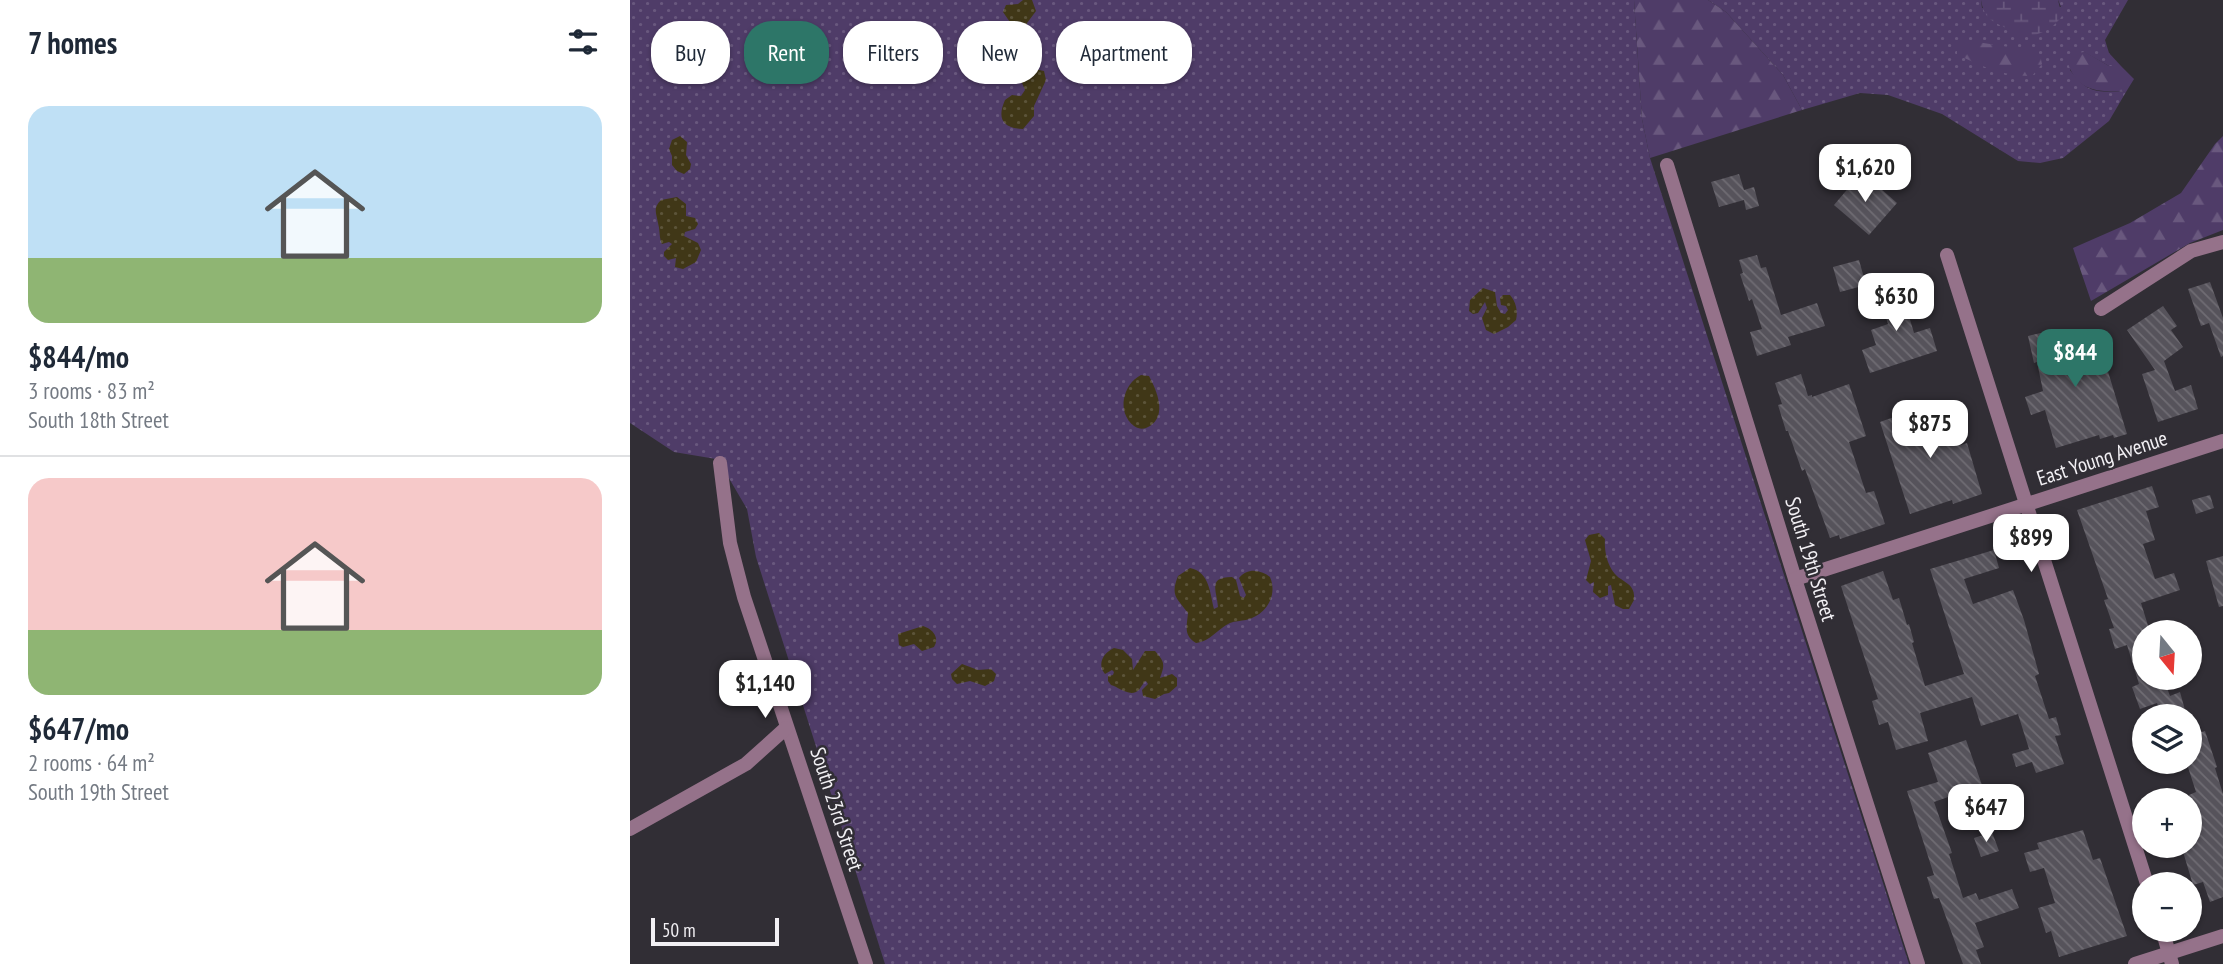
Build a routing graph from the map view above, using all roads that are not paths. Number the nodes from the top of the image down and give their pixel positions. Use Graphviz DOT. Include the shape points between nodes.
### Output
graph roads {
  1 [pos="1667,165"];
  2 [pos="2223,242"];
  3 [pos="1947,255"];
  4 [pos="2101,309"];
  5 [pos="2223,441"];
  6 [pos="720,463"];
  7 [pos="2027,504"];
  8 [pos="1795,579"];
  9 [pos="786,728"];
  10 [pos="630,829"];
  11 [pos="2143,872"];
  12 [pos="2223,936"];
  13 [pos="2166,942"];
  14 [pos="2171,959"];
  15 [pos="866,964"];
  16 [pos="1918,964"];
  17 [pos="2135,964"];
  1 -- 8 [label="street, South 19th Street"];
  2 -- 4 [label="street" via="2191,251"];
  3 -- 7 [label="street"];
  5 -- 7 [label="street, East Young Avenue"];
  6 -- 9 [label="street, South 23rd Street" via="730,543"];
  7 -- 8 [label="street, East Young Avenue"];
  7 -- 11 [label="street"];
  8 -- 16 [label="street, South 19th Street"];
  9 -- 10 [label="street" via="746,764"];
  9 -- 15 [label="street, South 23rd Street"];
  12 -- 14 [label="street"];
  13 -- 14 [label="street"];
  14 -- 17 [label="street"];
}
